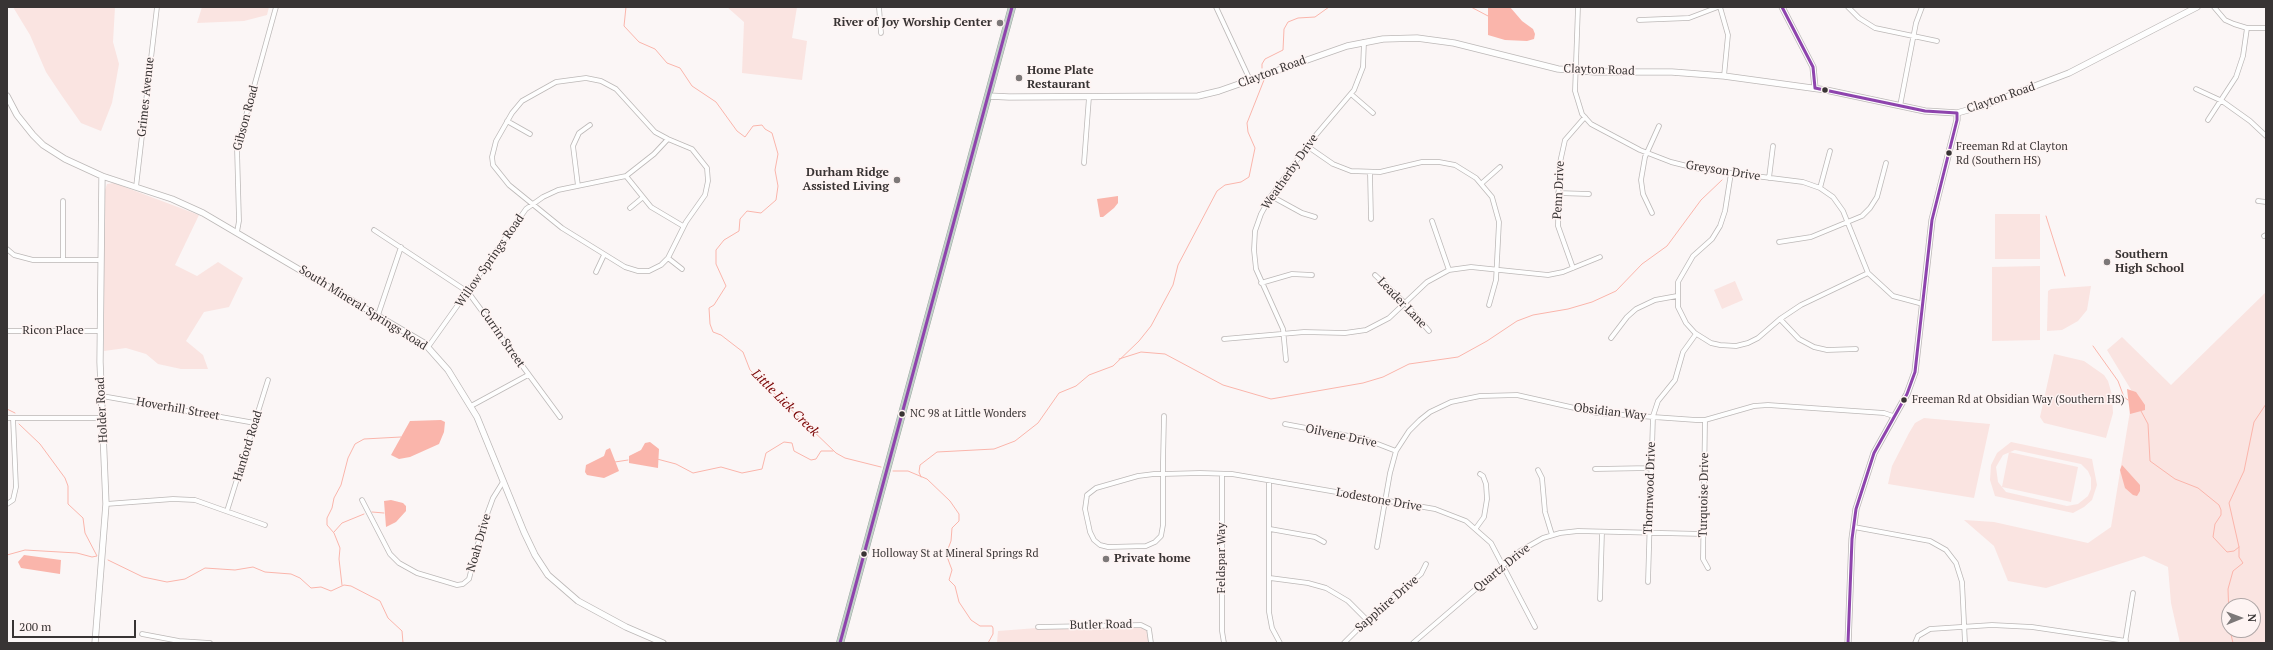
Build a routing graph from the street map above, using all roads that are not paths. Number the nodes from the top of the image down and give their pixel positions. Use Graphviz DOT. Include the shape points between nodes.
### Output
graph roads {
  1 [pos="157,7"];
  2 [pos="276,7"];
  3 [pos="878,7"];
  4 [pos="1012,7"];
  5 [pos="1216,7"];
  6 [pos="1578,7"];
  7 [pos="1719,7"];
  8 [pos="1782,7"];
  9 [pos="1848,7"];
  10 [pos="1922,7"];
  11 [pos="2197,7"];
  12 [pos="2214,7"];
  13 [pos="1639,20"];
  14 [pos="2247,28"];
  15 [pos="2266,28"];
  16 [pos="881,33"];
  17 [pos="1914,36"];
  18 [pos="1937,41"];
  19 [pos="1364,42"];
  20 [pos="1575,71"];
  21 [pos="1724,76"];
  22 [pos="1250,80"];
  23 [pos="1815,88"];
  24 [pos="2196,89"];
  25 [pos="1351,94"];
  26 [pos="7,96"];
  27 [pos="988,96"];
  28 [pos="1089,97"];
  29 [pos="2222,101"];
  30 [pos="1900,106"];
  31 [pos="1373,113"];
  32 [pos="1957,113"];
  33 [pos="1585,117"];
  34 [pos="2208,120"];
  35 [pos="507,121"];
  36 [pos="590,125"];
  37 [pos="1659,126"];
  38 [pos="530,134"];
  39 [pos="2266,136"];
  40 [pos="668,140"];
  41 [pos="1307,146"];
  42 [pos="1773,146"];
  43 [pos="1830,151"];
  44 [pos="1647,153"];
  45 [pos="1084,163"];
  46 [pos="1886,163"];
  47 [pos="1500,167"];
  48 [pos="1370,173"];
  49 [pos="1731,173"];
  50 [pos="102,176"];
  51 [pos="626,176"];
  52 [pos="1769,178"];
  53 [pos="1482,184"];
  54 [pos="578,186"];
  55 [pos="136,187"];
  56 [pos="1820,188"];
  57 [pos="1558,193"];
  58 [pos="1589,194"];
  59 [pos="1271,196"];
  60 [pos="642,198"];
  61 [pos="63,201"];
  62 [pos="2258,201"];
  63 [pos="2266,202"];
  64 [pos="532,204"];
  65 [pos="630,208"];
  66 [pos="1652,213"];
  67 [pos="1315,217"];
  68 [pos="1371,219"];
  69 [pos="1432,221"];
  70 [pos="1849,222"];
  71 [pos="683,226"];
  72 [pos="374,230"];
  73 [pos="237,232"];
  74 [pos="1779,242"];
  75 [pos="400,247"];
  76 [pos="7,249"];
  77 [pos="604,255"];
  78 [pos="1600,256"];
  79 [pos="668,258"];
  80 [pos="63,260"];
  81 [pos="100,260"];
  82 [pos="1573,268"];
  83 [pos="682,269"];
  84 [pos="1449,270"];
  85 [pos="1497,270"];
  86 [pos="596,272"];
  87 [pos="1868,273"];
  88 [pos="1312,275"];
  89 [pos="1375,275"];
  90 [pos="1261,283"];
  91 [pos="468,292"];
  92 [pos="1677,296"];
  93 [pos="1406,304"];
  94 [pos="1923,304"];
  95 [pos="1489,305"];
  96 [pos="378,315"];
  97 [pos="1780,319"];
  98 [pos="7,331"];
  99 [pos="100,331"];
  100 [pos="1429,331"];
  101 [pos="1285,334"];
  102 [pos="1696,334"];
  103 [pos="1611,338"];
  104 [pos="1224,339"];
  105 [pos="428,347"];
  106 [pos="1856,349"];
  107 [pos="1286,360"];
  108 [pos="528,375"];
  109 [pos="268,380"];
  110 [pos="102,396"];
  111 [pos="472,406"];
  112 [pos="1164,416"];
  113 [pos="1893,416"];
  114 [pos="560,417"];
  115 [pos="7,418"];
  116 [pos="13,418"];
  117 [pos="103,418"];
  118 [pos="1653,418"];
  119 [pos="1705,420"];
  120 [pos="255,423"];
  121 [pos="1285,424"];
  122 [pos="1396,451"];
  123 [pos="1651,468"];
  124 [pos="1595,469"];
  125 [pos="1538,470"];
  126 [pos="1163,474"];
  127 [pos="1222,474"];
  128 [pos="1480,474"];
  129 [pos="1269,481"];
  130 [pos="503,482"];
  131 [pos="362,500"];
  132 [pos="1385,500"];
  133 [pos="7,504"];
  134 [pos="106,504"];
  135 [pos="227,511"];
  136 [pos="265,525"];
  137 [pos="1854,527"];
  138 [pos="1476,528"];
  139 [pos="1270,529"];
  140 [pos="1602,532"];
  141 [pos="1649,533"];
  142 [pos="1703,534"];
  143 [pos="1552,535"];
  144 [pos="1324,542"];
  145 [pos="1377,547"];
  146 [pos="1426,564"];
  147 [pos="1503,565"];
  148 [pos="1708,568"];
  149 [pos="1270,578"];
  150 [pos="1648,582"];
  151 [pos="2133,593"];
  152 [pos="1600,599"];
  153 [pos="1368,620"];
  154 [pos="1038,627"];
  155 [pos="1535,627"];
  156 [pos="1964,627"];
  157 [pos="142,634"];
  158 [pos="179,642"];
  159 [pos="2126,642"];
  160 [pos="95,643"];
  161 [pos="210,643"];
  162 [pos="663,643"];
  163 [pos="840,643"];
  164 [pos="1151,643"];
  165 [pos="1224,643"];
  166 [pos="1280,643"];
  167 [pos="1344,643"];
  168 [pos="1413,643"];
  169 [pos="1848,643"];
  170 [pos="1915,643"];
  171 [pos="1965,643"];
  1 -- 55 [label="street, Grimes Avenue"];
  2 -- 73 [label="street, Gibson Road" via="237,148"];
  3 -- 16 [label="street"];
  4 -- 27 [label="highway"];
  5 -- 22 [label="street"];
  6 -- 20 [label="street, Greyson Drive"];
  7 -- 13 [label="street" via="1689,18"];
  7 -- 21 [label="street" via="1728,35"];
  8 -- 23 [label="street" via="1813,67"];
  9 -- 17 [label="street" via="1870,26"];
  10 -- 17 [label="street"];
  11 -- 32 [label="street, Clayton Road" via="2069,73"];
  12 -- 14 [label="street" via="2225,20"];
  14 -- 15 [label="street"];
  14 -- 29 [label="street" via="2240,68"];
  17 -- 18 [label="street"];
  17 -- 30 [label="street"];
  19 -- 20 [label="street, Clayton Road" via="1424,38 1454,43 1540,66"];
  19 -- 22 [label="street, Clayton Road" via="1327,52"];
  19 -- 25 [label="street, Weatherby Drive" via="1363,67"];
  20 -- 21 [label="street, Clayton Road" via="1672,72"];
  20 -- 33 [label="street, Greyson Drive" via="1576,98"];
  21 -- 23 [label="street, Clayton Road"];
  22 -- 28 [label="street, Clayton Road" via="1214,93 1192,97"];
  23 -- 30 [label="street, Clayton Road"];
  24 -- 29 [label="street"];
  25 -- 31 [label="street"];
  25 -- 41 [label="street, Weatherby Drive"];
  26 -- 50 [label="street, South Mineral Springs Road" via="20,119 38,141 65,159"];
  27 -- 28 [label="street, Clayton Road"];
  27 -- 163 [label="highway"];
  28 -- 45 [label="street"];
  29 -- 34 [label="street"];
  29 -- 39 [label="street"];
  30 -- 32 [label="street, Clayton Road" via="1932,112"];
  32 -- 94 [label="street" via="1932,220"];
  33 -- 44 [label="street, Greyson Drive" via="1602,131"];
  33 -- 57 [label="street, Penn Drive" via="1570,132 1564,144 1560,160"];
  35 -- 38 [label="street"];
  35 -- 40 [label="street" via="522,101 544,88 567,80 591,79 606,83 620,91 647,124"];
  35 -- 64 [label="street" via="494,146 493,165 509,185"];
  36 -- 54 [label="street" via="579,133 573,146"];
  37 -- 44 [label="street"];
  40 -- 51 [label="street, Willow Springs Road"];
  40 -- 71 [label="street" via="692,149 705,164 708,173 706,192"];
  41 -- 48 [label="street" via="1338,166"];
  41 -- 59 [label="street, Weatherby Drive"];
  42 -- 52 [label="street"];
  43 -- 56 [label="street"];
  44 -- 49 [label="street, Greyson Drive" via="1699,169"];
  44 -- 66 [label="street" via="1641,185"];
  46 -- 70 [label="street" via="1874,204 1862,216"];
  47 -- 53 [label="street"];
  48 -- 53 [label="street" via="1422,162 1439,162 1463,168"];
  48 -- 68 [label="street"];
  49 -- 52 [label="street, Greyson Drive"];
  49 -- 92 [label="street" via="1722,221 1714,236 1692,256 1685,267 1678,282"];
  50 -- 55 [label="street, South Mineral Springs Road"];
  50 -- 81 [label="street, Holder Road"];
  51 -- 54 [label="street, Willow Springs Road"];
  51 -- 60 [label="street"];
  52 -- 56 [label="street, Greyson Drive" via="1804,182"];
  53 -- 85 [label="street" via="1492,197 1498,213"];
  54 -- 64 [label="street, Willow Springs Road" via="553,192"];
  55 -- 73 [label="street, South Mineral Springs Road" via="181,203"];
  56 -- 70 [label="street, Greyson Drive" via="1838,203"];
  57 -- 58 [label="street"];
  57 -- 82 [label="street, Penn Drive" via="1558,226"];
  59 -- 67 [label="street"];
  59 -- 90 [label="street, Weatherby Drive" via="1258,222 1254,241 1256,269"];
  60 -- 65 [label="street"];
  60 -- 71 [label="street" via="658,213"];
  61 -- 80 [label="street"];
  62 -- 63 [label="street"];
  64 -- 77 [label="street" via="562,228"];
  64 -- 91 [label="street, Willow Springs Road" via="514,224"];
  69 -- 84 [label="street"];
  70 -- 74 [label="street" via="1812,237"];
  70 -- 87 [label="street, Greyson Drive"];
  71 -- 79 [label="street"];
  72 -- 75 [label="street, Currin Street"];
  73 -- 96 [label="street, South Mineral Springs Road"];
  75 -- 91 [label="street, Currin Street"];
  75 -- 96 [label="street"];
  76 -- 80 [label="street" via="22,258"];
  77 -- 79 [label="street" via="625,267 643,272 655,269"];
  77 -- 86 [label="street"];
  78 -- 82 [label="street"];
  79 -- 83 [label="street"];
  80 -- 81 [label="street"];
  81 -- 99 [label="street, Holder Road"];
  82 -- 85 [label="street" via="1548,275"];
  84 -- 85 [label="street" via="1471,267"];
  84 -- 93 [label="street" via="1427,282"];
  85 -- 95 [label="street"];
  87 -- 94 [label="street, Greyson Drive" via="1893,296"];
  87 -- 97 [label="street" via="1808,301"];
  88 -- 90 [label="street" via="1284,275"];
  89 -- 93 [label="street, Leader Lane"];
  90 -- 101 [label="street, Weatherby Drive"];
  91 -- 105 [label="street, Willow Springs Road"];
  91 -- 108 [label="street, Currin Street"];
  92 -- 102 [label="street" via="1683,319"];
  92 -- 103 [label="street" via="1655,300 1636,309"];
  93 -- 100 [label="street, Leader Lane"];
  93 -- 101 [label="street" via="1382,322 1366,330"];
  94 -- 113 [label="street" via="1915,372 1907,394"];
  96 -- 105 [label="street, South Mineral Springs Road"];
  97 -- 102 [label="street" via="1758,338 1736,346 1715,344"];
  97 -- 106 [label="street" via="1799,339 1814,347 1827,350"];
  98 -- 99 [label="street, Ricon Place"];
  99 -- 110 [label="street, Holder Road"];
  101 -- 104 [label="street"];
  101 -- 107 [label="street, Weatherby Drive"];
  102 -- 118 [label="street, Thornwood Drive" via="1683,352 1675,380 1658,401"];
  105 -- 111 [label="street, South Mineral Springs Road" via="448,370"];
  108 -- 111 [label="street"];
  108 -- 114 [label="street, Currin Street"];
  109 -- 120 [label="street, Hanford Road"];
  110 -- 117 [label="street, Holder Road"];
  110 -- 120 [label="street, Hoverhill Street"];
  111 -- 130 [label="street, South Mineral Springs Road"];
  112 -- 126 [label="street, Lodestone Drive"];
  113 -- 119 [label="street, Obsidian Way" via="1884,413 1768,405 1754,406"];
  113 -- 137 [label="street" via="1870,464 1860,494"];
  115 -- 116 [label="street"];
  116 -- 117 [label="street"];
  116 -- 133 [label="street" via="16,487 13,500"];
  117 -- 134 [label="street, Holder Road"];
  118 -- 119 [label="street, Obsidian Way"];
  118 -- 122 [label="street, Obsidian Way" via="1597,413 1517,396 1473,397 1451,402 1430,412 1409,430"];
  118 -- 123 [label="street, Thornwood Drive"];
  119 -- 142 [label="street, Turquoise Drive"];
  120 -- 135 [label="street, Hanford Road"];
  121 -- 122 [label="street, Oilvene Drive" via="1365,439"];
  122 -- 132 [label="street, Obsidian Way"];
  123 -- 124 [label="street"];
  123 -- 141 [label="street, Thornwood Drive"];
  125 -- 143 [label="street" via="1542,478 1545,512"];
  126 -- 126 [label="street, Lodestone Drive" via="1131,478 1090,492 1085,509 1094,540 1104,546 1113,547 1146,546 1158,539 1163,525"];
  126 -- 127 [label="street, Lodestone Drive"];
  127 -- 129 [label="street, Lodestone Drive"];
  127 -- 165 [label="street, Feldspar Way"];
  128 -- 138 [label="street" via="1484,476 1487,500 1484,517"];
  129 -- 132 [label="street, Lodestone Drive"];
  129 -- 139 [label="street"];
  130 -- 131 [label="street, Noah Drive" via="493,498 468,579 457,585 417,573 399,563 390,554"];
  130 -- 162 [label="street, South Mineral Springs Road" via="535,555 558,585 591,608"];
  132 -- 138 [label="street, Lodestone Drive" via="1446,512"];
  132 -- 145 [label="street, Obsidian Way"];
  134 -- 135 [label="street" via="195,500"];
  134 -- 160 [label="street, Holder Road"];
  135 -- 136 [label="street"];
  137 -- 156 [label="street" via="1930,541 1946,550 1960,570"];
  137 -- 169 [label="street"];
  138 -- 147 [label="street, Lodestone Drive" via="1491,543"];
  139 -- 144 [label="street" via="1311,536"];
  139 -- 149 [label="street"];
  140 -- 141 [label="street, Quartz Drive"];
  140 -- 143 [label="street, Quartz Drive" via="1572,531"];
  140 -- 152 [label="street"];
  141 -- 142 [label="street, Quartz Drive"];
  141 -- 150 [label="street, Thornwood Drive"];
  142 -- 148 [label="street, Turquoise Drive" via="1703,559"];
  143 -- 147 [label="street, Quartz Drive" via="1526,547"];
  146 -- 153 [label="street, Sapphire Drive" via="1421,574"];
  147 -- 155 [label="street, Lodestone Drive"];
  147 -- 168 [label="street, Quartz Drive"];
  149 -- 153 [label="street" via="1326,588 1348,601"];
  149 -- 166 [label="street" via="1270,620"];
  151 -- 159 [label="street"];
  153 -- 167 [label="street, Sapphire Drive"];
  154 -- 164 [label="street, Butler Road" via="1141,625 1149,629"];
  156 -- 159 [label="street" via="2032,627"];
  156 -- 170 [label="street" via="1930,629 1918,636"];
  156 -- 171 [label="street"];
  157 -- 158 [label="street"];
  158 -- 161 [label="street"];
}
